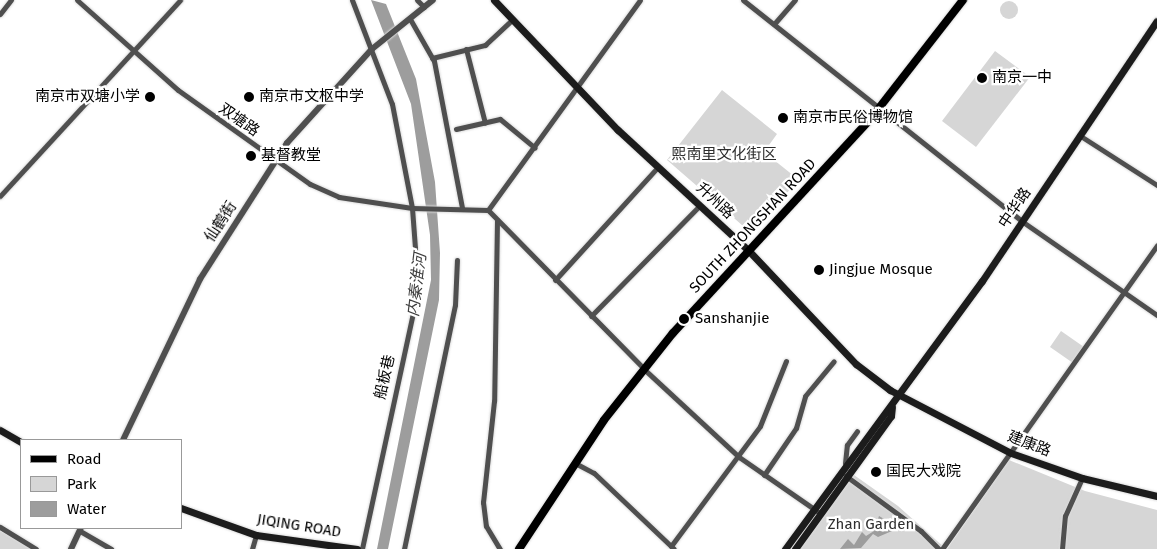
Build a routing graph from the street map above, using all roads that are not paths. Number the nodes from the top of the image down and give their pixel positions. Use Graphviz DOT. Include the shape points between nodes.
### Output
graph roads {
  1 [pos="11,0"];
  2 [pos="77,0"];
  3 [pos="180,0"];
  4 [pos="352,0"];
  5 [pos="417,0"];
  6 [pos="433,0"];
  7 [pos="494,0"];
  8 [pos="640,0"];
  9 [pos="743,0"];
  10 [pos="795,0"];
  11 [pos="963,0"];
  12 [pos="424,7"];
  13 [pos="0,14"];
  14 [pos="410,19"];
  15 [pos="511,21"];
  16 [pos="1157,21"];
  17 [pos="774,24"];
  18 [pos="372,49"];
  19 [pos="466,50"];
  20 [pos="134,51"];
  21 [pos="432,58"];
  22 [pos="575,88"];
  23 [pos="880,108"];
  24 [pos="485,123"];
  25 [pos="456,129"];
  26 [pos="1079,135"];
  27 [pos="535,148"];
  28 [pos="276,161"];
  29 [pos="658,167"];
  30 [pos="1157,185"];
  31 [pos="0,195"];
  32 [pos="699,206"];
  33 [pos="462,208"];
  34 [pos="413,209"];
  35 [pos="488,210"];
  36 [pos="497,220"];
  37 [pos="1023,222"];
  38 [pos="1157,245"];
  39 [pos="749,251"];
  40 [pos="457,260"];
  41 [pos="555,280"];
  42 [pos="1124,293"];
  43 [pos="1157,315"];
  44 [pos="591,316"];
  45 [pos="786,361"];
  46 [pos="834,361"];
  47 [pos="645,370"];
  48 [pos="900,397"];
  49 [pos="892,407"];
  50 [pos="0,430"];
  51 [pos="857,431"];
  52 [pos="123,439"];
  53 [pos="20,441"];
  54 [pos="1011,453"];
  55 [pos="739,457"];
  56 [pos="575,463"];
  57 [pos="845,463"];
  58 [pos="839,471"];
  59 [pos="764,475"];
  60 [pos="1082,478"];
  61 [pos="1157,496"];
  62 [pos="182,508"];
  63 [pos="813,508"];
  64 [pos="821,514"];
  65 [pos="0,527"];
  66 [pos="81,529"];
  67 [pos="256,535"];
  68 [pos="673,548"];
  69 [pos="36,549"];
  70 [pos="71,549"];
  71 [pos="112,549"];
  72 [pos="252,549"];
  73 [pos="357,549"];
  74 [pos="362,549"];
  75 [pos="404,549"];
  76 [pos="500,549"];
  77 [pos="519,549"];
  78 [pos="785,549"];
  79 [pos="795,549"];
  80 [pos="940,549"];
  81 [pos="1062,549"];
  1 -- 13 [label="street"];
  2 -- 20 [label="street, 双塘路"];
  3 -- 20 [label="street"];
  4 -- 18 [label="street, 船板巷"];
  5 -- 12 [label="street"];
  6 -- 12 [label="street"];
  7 -- 15 [label="main road, 升州路"];
  8 -- 22 [label="street"];
  9 -- 17 [label="street"];
  10 -- 17 [label="street"];
  11 -- 23 [label="main road, SOUTH ZHONGSHAN ROAD"];
  12 -- 14 [label="street"];
  14 -- 18 [label="street, 仙鹤街"];
  14 -- 21 [label="street"];
  15 -- 19 [label="street" via="485,45"];
  15 -- 22 [label="main road, 升州路"];
  16 -- 26 [label="main road, 中华路"];
  17 -- 23 [label="street"];
  18 -- 28 [label="street, 仙鹤街"];
  18 -- 34 [label="street, 船板巷" via="392,104"];
  19 -- 21 [label="street"];
  19 -- 24 [label="street"];
  20 -- 28 [label="street, 双塘路" via="218,121"];
  20 -- 31 [label="street"];
  21 -- 33 [label="street"];
  22 -- 27 [label="street"];
  22 -- 29 [label="main road, 升州路"];
  23 -- 37 [label="street"];
  23 -- 39 [label="main road, SOUTH ZHONGSHAN ROAD"];
  24 -- 25 [label="street"];
  24 -- 27 [label="street" via="500,119"];
  26 -- 30 [label="street"];
  26 -- 37 [label="main road, 中华路"];
  27 -- 35 [label="street"];
  28 -- 34 [label="street, 双塘路" via="339,197"];
  28 -- 52 [label="street, 仙鹤街" via="200,279"];
  29 -- 32 [label="main road, 升州路"];
  29 -- 41 [label="street"];
  32 -- 39 [label="main road, 升州路"];
  32 -- 44 [label="street"];
  33 -- 34 [label="street, 双塘路"];
  33 -- 35 [label="street"];
  34 -- 74 [label="street, 船板巷" via="414,308"];
  35 -- 36 [label="street"];
  36 -- 41 [label="street"];
  36 -- 76 [label="street" via="494,401 483,502 486,526"];
  37 -- 42 [label="street"];
  37 -- 48 [label="main road, 中华路"];
  38 -- 42 [label="street"];
  39 -- 47 [label="main road, SOUTH ZHONGSHAN ROAD"];
  39 -- 48 [label="main road, 升州路" via="856,364"];
  40 -- 75 [label="street" via="454,305"];
  41 -- 44 [label="street"];
  42 -- 43 [label="street"];
  42 -- 54 [label="street"];
  44 -- 47 [label="street"];
  45 -- 55 [label="street" via="760,426"];
  46 -- 59 [label="street" via="805,396 796,428"];
  47 -- 55 [label="street"];
  47 -- 56 [label="main road, SOUTH ZHONGSHAN ROAD"];
  48 -- 49 [label="main road, 中华路"];
  48 -- 54 [label="main road, 建康路"];
  49 -- 57 [label="main road, 中华路" via="883,410"];
  49 -- 64 [label="main road, 中华路" via="891,416"];
  50 -- 53 [label="main road"];
  51 -- 57 [label="street" via="847,445"];
  54 -- 60 [label="main road, 建康路"];
  54 -- 80 [label="street"];
  55 -- 59 [label="street"];
  55 -- 68 [label="street"];
  56 -- 68 [label="street" via="594,473"];
  56 -- 77 [label="main road, SOUTH ZHONGSHAN ROAD"];
  57 -- 58 [label="main road, 中华路"];
  58 -- 63 [label="main road, 中华路"];
  58 -- 80 [label="street" via="922,531"];
  59 -- 63 [label="street"];
  60 -- 61 [label="main road, 建康路"];
  60 -- 81 [label="street" via="1064,516"];
  62 -- 67 [label="main road, JIQING ROAD"];
  63 -- 64 [label="street"];
  63 -- 78 [label="main road, 中华路"];
  64 -- 79 [label="main road, 中华路"];
  65 -- 69 [label="street"];
  66 -- 70 [label="street"];
  66 -- 71 [label="street"];
  67 -- 72 [label="street"];
  67 -- 73 [label="main road, JIQING ROAD"];
}
